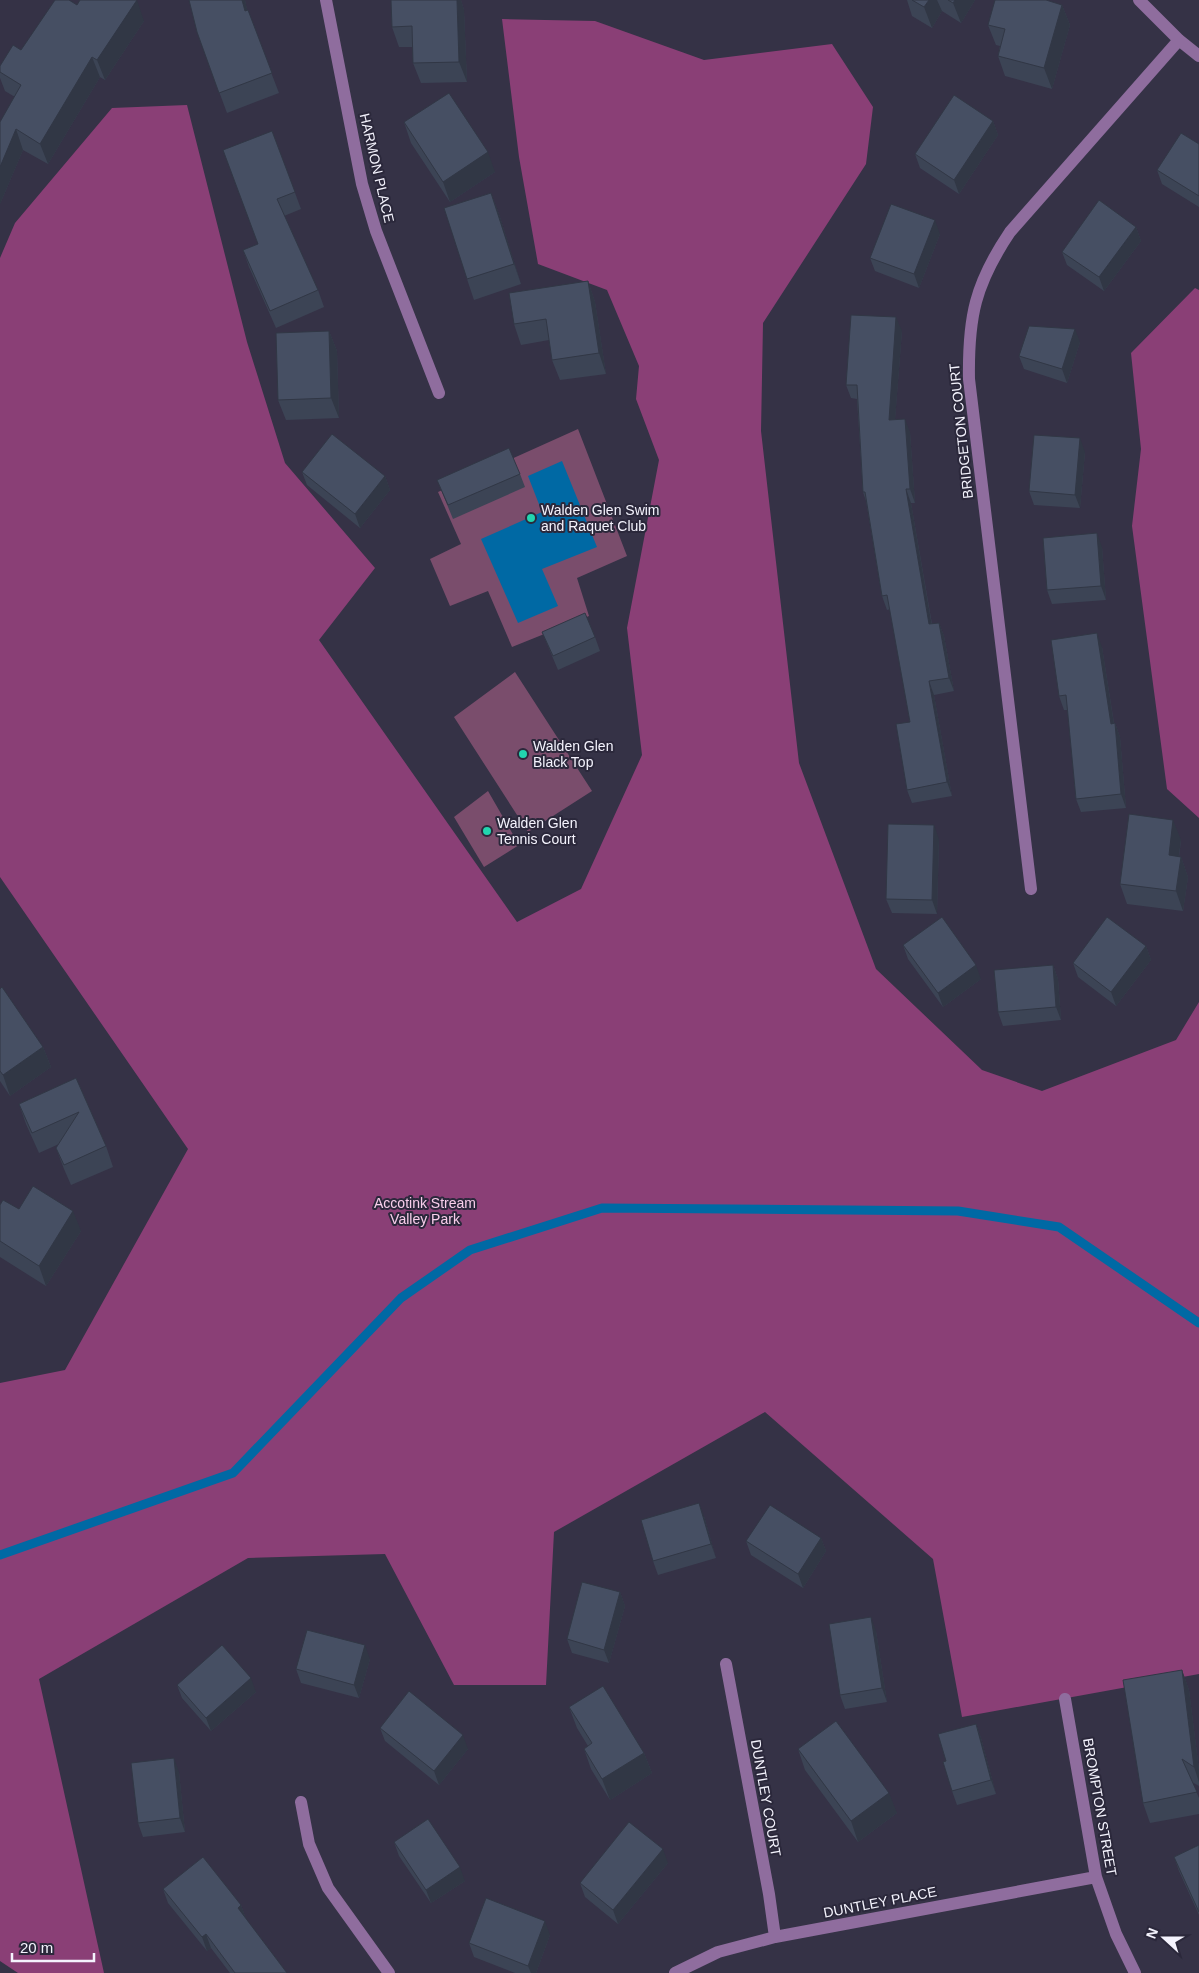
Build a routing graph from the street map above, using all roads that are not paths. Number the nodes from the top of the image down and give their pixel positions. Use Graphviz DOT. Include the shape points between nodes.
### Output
graph roads {
  1 [pos="326,0"];
  2 [pos="1139,0"];
  3 [pos="1179,40"];
  4 [pos="1199,56"];
  5 [pos="439,392"];
  6 [pos="1031,889"];
  7 [pos="726,1664"];
  8 [pos="1065,1700"];
  9 [pos="302,1802"];
  10 [pos="1096,1877"];
  11 [pos="775,1937"];
  12 [pos="389,1973"];
  13 [pos="675,1973"];
  14 [pos="1135,1973"];
  1 -- 5 [label="street, HARMON PLACE" via="362,184 376,231"];
  2 -- 3 [label="street"];
  3 -- 4 [label="street"];
  3 -- 6 [label="street, BRIDGETON COURT" via="1010,232 983,279 968,341 969,379"];
  7 -- 11 [label="street, DUNTLEY COURT"];
  8 -- 10 [label="street, BROMPTON STREET"];
  9 -- 12 [label="street" via="309,1844 328,1888"];
  10 -- 11 [label="street, DUNTLEY PLACE"];
  10 -- 14 [label="street, BROMPTON STREET" via="1116,1934"];
  11 -- 13 [label="street, DUNTLEY PLACE" via="718,1952"];
}
